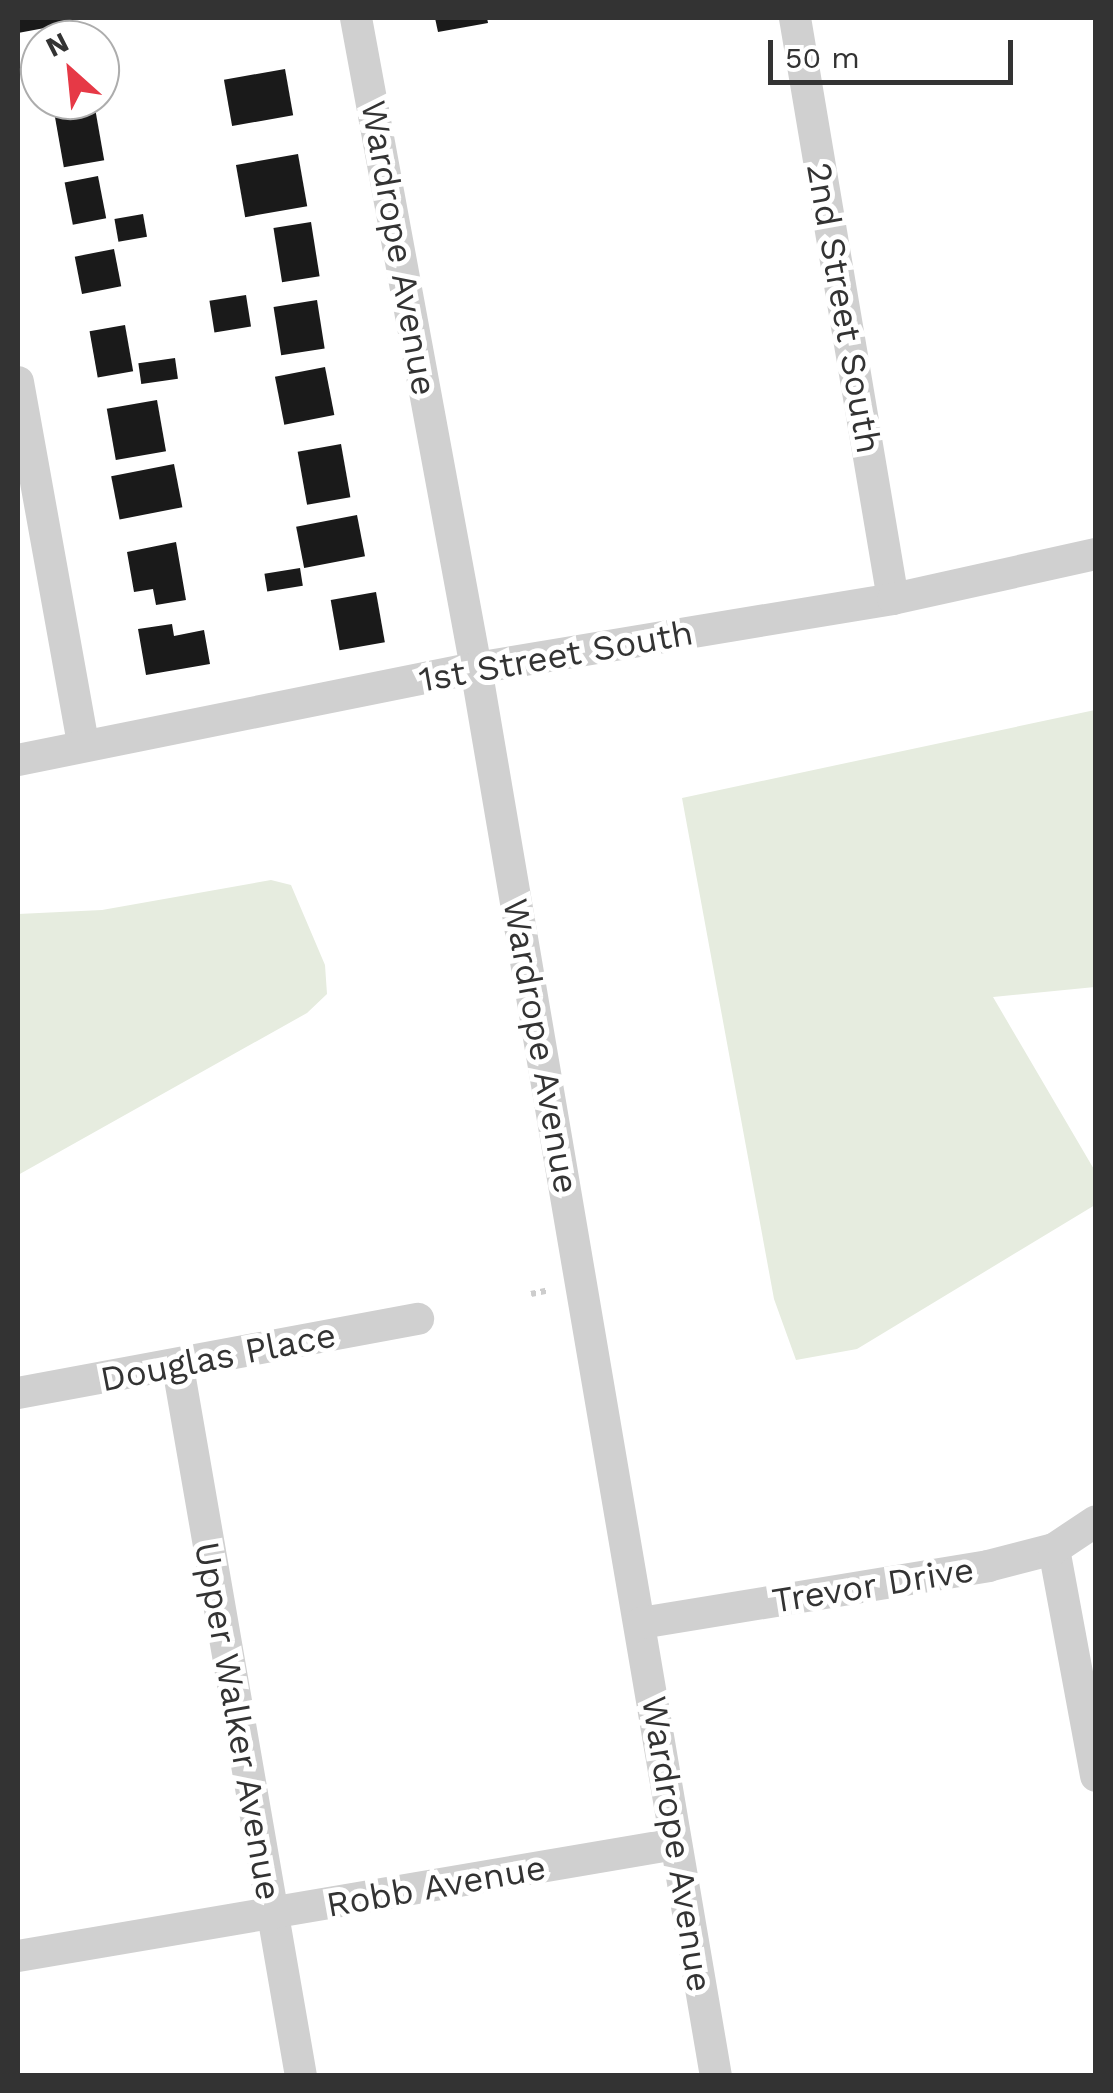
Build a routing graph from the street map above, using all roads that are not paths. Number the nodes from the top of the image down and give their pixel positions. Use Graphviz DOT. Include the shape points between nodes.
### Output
graph roads {
  1 [pos="356,18"];
  2 [pos="795,18"];
  3 [pos="18,382"];
  4 [pos="1096,554"];
  5 [pos="893,599"];
  6 [pos="476,668"];
  7 [pos="83,745"];
  8 [pos="18,760"];
  9 [pos="418,1319"];
  10 [pos="178,1367"];
  11 [pos="18,1393"];
  12 [pos="1096,1521"];
  13 [pos="1054,1549"];
  14 [pos="641,1623"];
  15 [pos="1096,1776"];
  16 [pos="676,1844"];
  17 [pos="270,1915"];
  18 [pos="18,1956"];
  19 [pos="301,2076"];
  20 [pos="716,2076"];
  1 -- 6 [label="street, Wardrope Avenue"];
  2 -- 5 [label="street, 2nd Street South"];
  3 -- 7 [label="street"];
  4 -- 5 [label="street, 1st Street South"];
  5 -- 6 [label="street, 1st Street South"];
  6 -- 7 [label="street, 1st Street South"];
  6 -- 14 [label="street, Wardrope Avenue"];
  7 -- 8 [label="street, 1st Street South"];
  9 -- 10 [label="street, Douglas Place"];
  10 -- 11 [label="street, Douglas Place"];
  10 -- 17 [label="street, Upper Walker Avenue"];
  12 -- 13 [label="street, Trevor Drive"];
  13 -- 14 [label="street, Trevor Drive"];
  13 -- 15 [label="street"];
  14 -- 16 [label="street, Wardrope Avenue"];
  16 -- 17 [label="street, Robb Avenue"];
  16 -- 20 [label="street, Wardrope Avenue"];
  17 -- 18 [label="street, Robb Avenue"];
  17 -- 19 [label="street, Upper Walker Avenue"];
}
